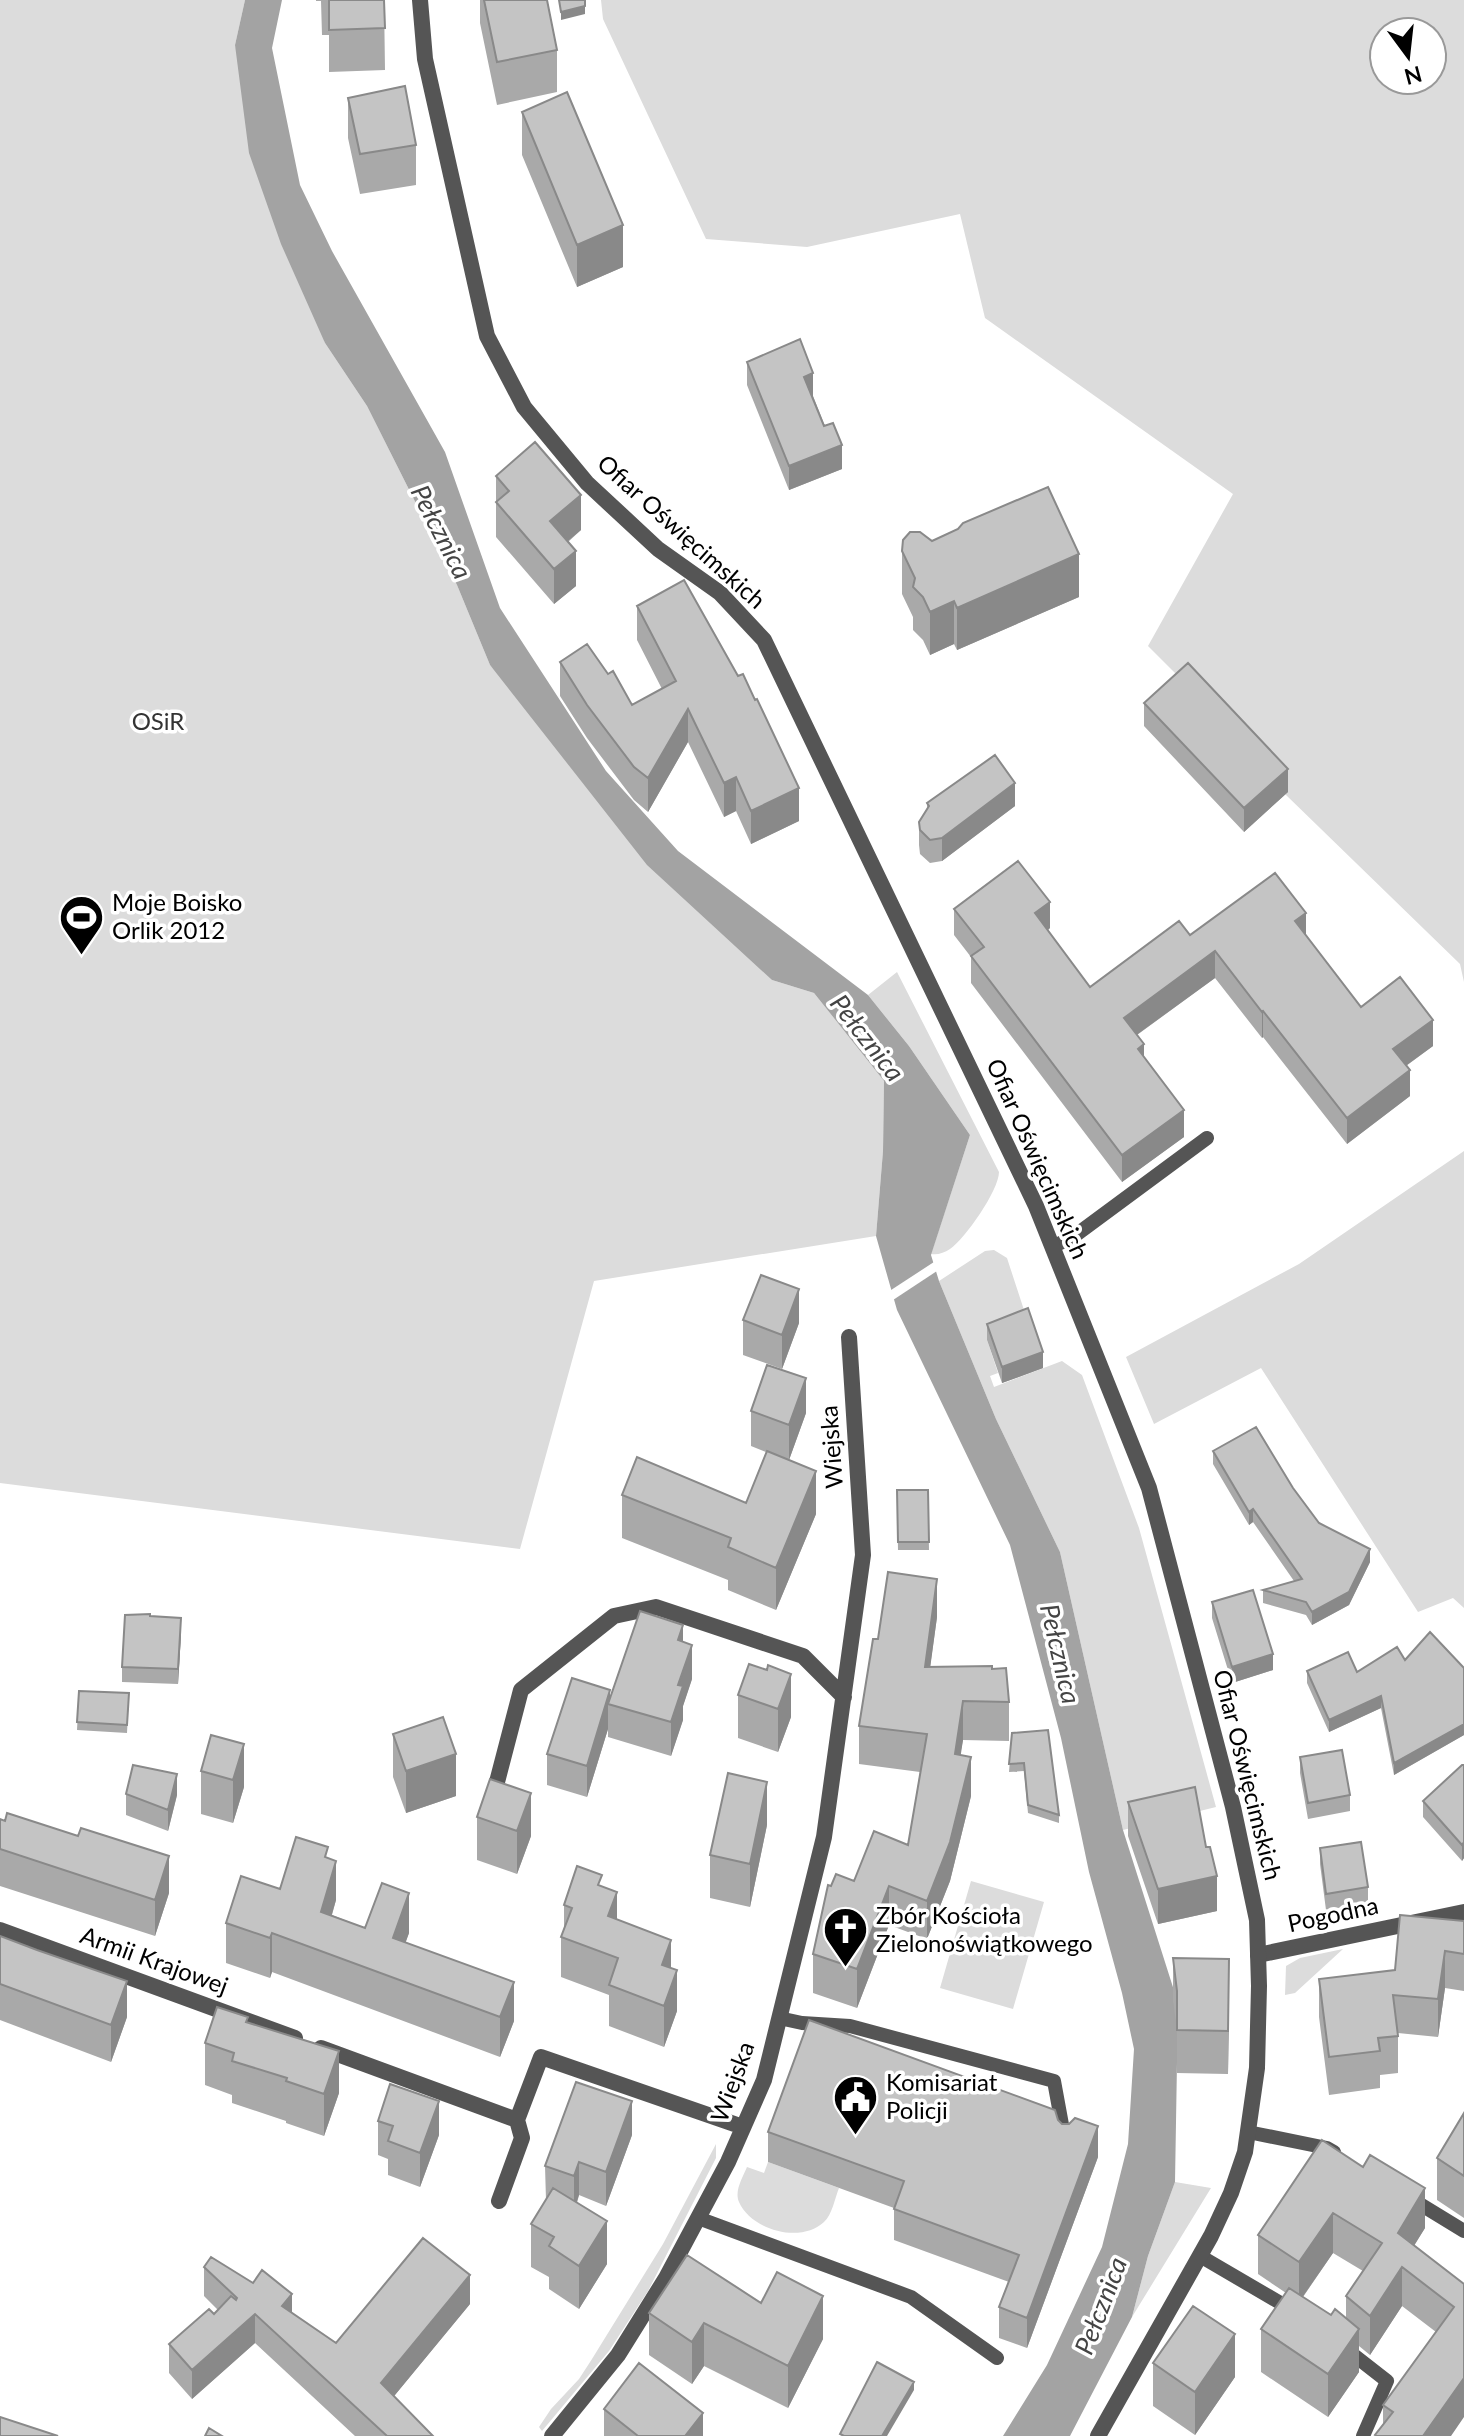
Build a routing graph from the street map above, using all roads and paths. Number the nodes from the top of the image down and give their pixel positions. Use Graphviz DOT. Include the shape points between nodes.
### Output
graph roads {
  1 [pos="420,0"];
  2 [pos="1207,1138"];
  3 [pos="1052,1247"];
  4 [pos="849,1337"];
  5 [pos="844,1697"];
  6 [pos="497,1782"];
  7 [pos="1464,1912"];
  8 [pos="0,1930"];
  9 [pos="1258,1955"];
  10 [pos="779,2018"];
  11 [pos="517,2120"];
  12 [pos="743,2127"];
  13 [pos="1248,2132"];
  14 [pos="1066,2145"];
  15 [pos="1353,2164"];
  16 [pos="1392,2187"];
  17 [pos="499,2201"];
  18 [pos="698,2218"];
  19 [pos="1464,2231"];
  20 [pos="1200,2256"];
  21 [pos="1311,2320"];
  22 [pos="1333,2338"];
  23 [pos="997,2358"];
  24 [pos="1103,2434"];
  25 [pos="552,2436"];
  26 [pos="1363,2436"];
  1 -- 3 [label="street, Ofiar Oświęcimskich" via="425,59 493,348 524,407 587,483 658,549 720,593 764,640"];
  2 -- 3 [label="lane"];
  3 -- 9 [label="street, Ofiar Oświęcimskich" via="1149,1488 1233,1807 1257,1920"];
  4 -- 5 [label="street, Wiejska" via="863,1555"];
  5 -- 6 [label="street" via="803,1656 656,1607 614,1616 521,1690"];
  5 -- 10 [label="street, Wiejska" via="824,1837"];
  7 -- 9 [label="street, Pogodna"];
  8 -- 11 [label="street, Armii Krajowej"];
  9 -- 13 [label="street, Ofiar Oświęcimskich" via="1257,2068"];
  10 -- 12 [label="street, Wiejska" via="764,2080"];
  10 -- 14 [label="lane" via="850,2026 1054,2081"];
  11 -- 12 [label="street" via="541,2057"];
  11 -- 17 [label="street" via="522,2138"];
  12 -- 18 [label="street, Wiejska"];
  13 -- 15 [label="lane" via="1327,2148"];
  13 -- 20 [label="street, Ofiar Oświęcimskich" via="1231,2193"];
  16 -- 19 [label="lane"];
  18 -- 23 [label="lane" via="911,2297"];
  18 -- 25 [label="street, Wiejska" via="618,2355"];
  20 -- 21 [label="lane"];
  20 -- 24 [label="street, Ofiar Oświęcimskich"];
  22 -- 26 [label="lane" via="1387,2381"];
}
